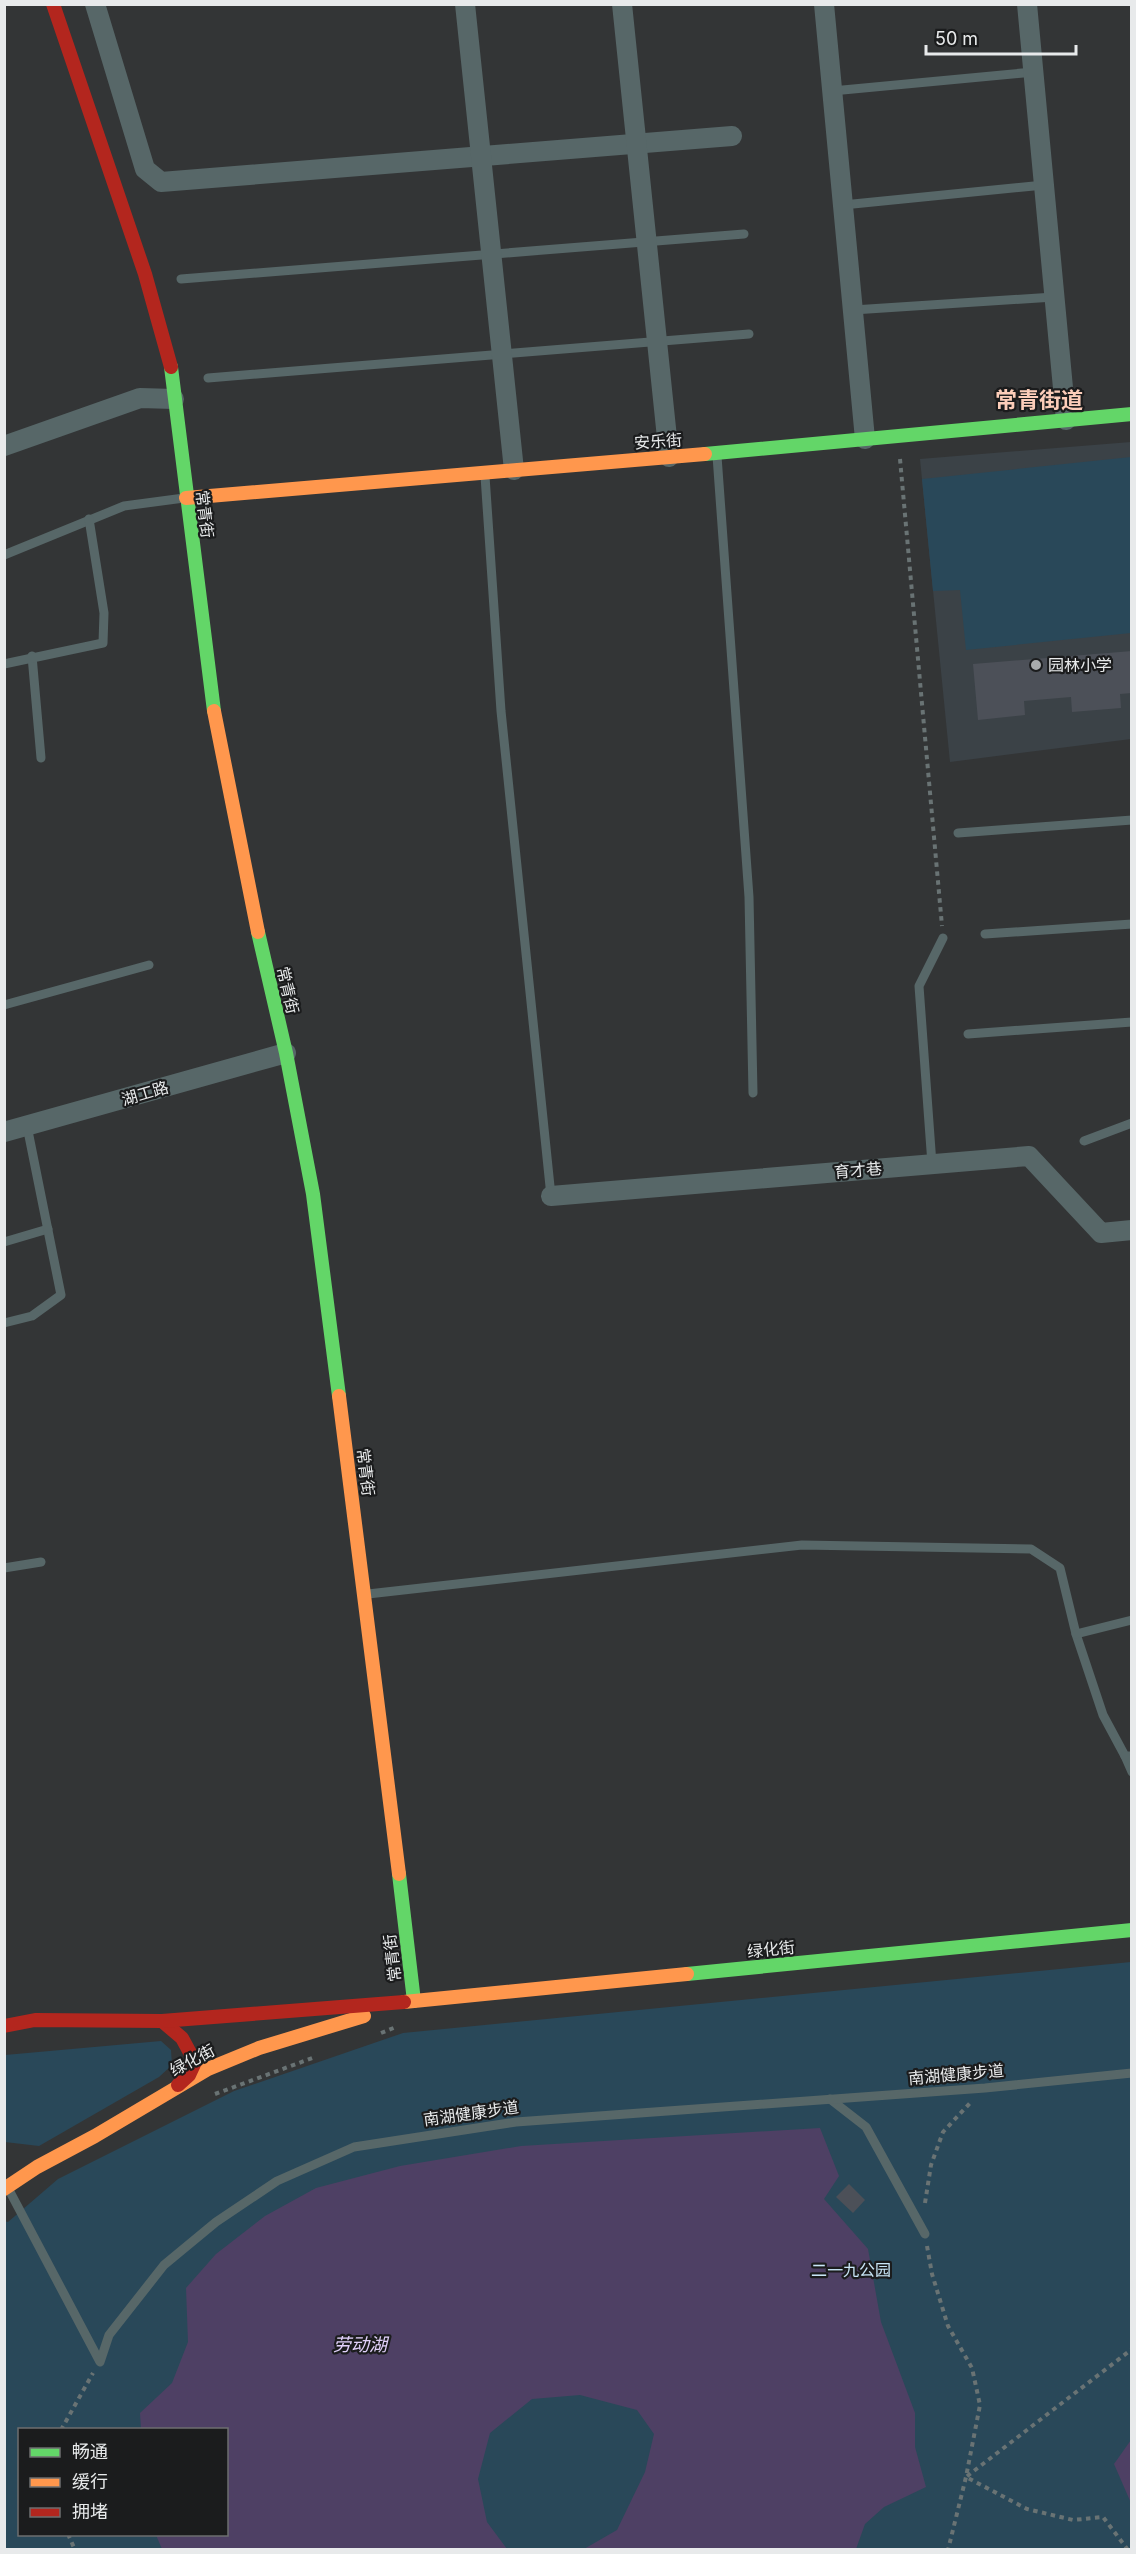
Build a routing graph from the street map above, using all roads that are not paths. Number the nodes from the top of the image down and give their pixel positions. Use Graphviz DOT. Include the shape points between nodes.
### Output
graph roads {
  1 [pos="53,4"];
  2 [pos="95,4"];
  3 [pos="465,4"];
  4 [pos="622,4"];
  5 [pos="824,4"];
  6 [pos="1027,4"];
  7 [pos="1033,72"];
  8 [pos="832,91"];
  9 [pos="732,136"];
  10 [pos="637,144"];
  11 [pos="481,156"];
  12 [pos="1044,185"];
  13 [pos="843,205"];
  14 [pos="744,234"];
  15 [pos="647,241"];
  16 [pos="491,254"];
  17 [pos="181,279"];
  18 [pos="1054,297"];
  19 [pos="853,310"];
  20 [pos="749,334"];
  21 [pos="657,341"];
  22 [pos="502,354"];
  23 [pos="208,378"];
  24 [pos="174,399"];
  25 [pos="1131,414"];
  26 [pos="1066,420"];
  27 [pos="865,439"];
  28 [pos="4,446"];
  29 [pos="717,453"];
  30 [pos="669,457"];
  31 [pos="514,470"];
  32 [pos="484,472"];
  33 [pos="186,498"];
  34 [pos="89,519"];
  35 [pos="4,555"];
  36 [pos="32,656"];
  37 [pos="4,664"];
  38 [pos="41,758"];
  39 [pos="1131,820"];
  40 [pos="958,833"];
  41 [pos="1131,924"];
  42 [pos="985,934"];
  43 [pos="943,938"];
  44 [pos="149,965"];
  45 [pos="4,1005"];
  46 [pos="1131,1022"];
  47 [pos="968,1034"];
  48 [pos="286,1053"];
  49 [pos="753,1093"];
  50 [pos="1131,1124"];
  51 [pos="27,1126"];
  52 [pos="4,1132"];
  53 [pos="1084,1141"];
  54 [pos="932,1164"];
  55 [pos="551,1196"];
  56 [pos="48,1229"];
  57 [pos="1131,1230"];
  58 [pos="4,1242"];
  59 [pos="4,1323"];
  60 [pos="41,1562"];
  61 [pos="4,1568"];
  62 [pos="365,1595"];
  63 [pos="1131,1620"];
  64 [pos="1076,1634"];
  65 [pos="1128,1756"];
  66 [pos="1131,1772"];
  67 [pos="1131,1930"];
  68 [pos="414,2001"];
  69 [pos="4,2013"];
  70 [pos="35,2020"];
  71 [pos="162,2021"];
  72 [pos="4,2026"];
  73 [pos="1131,2073"];
  74 [pos="178,2086"];
  75 [pos="830,2099"];
  76 [pos="57,2155"];
  77 [pos="20,2164"];
  78 [pos="6,2188"];
  79 [pos="925,2234"];
  1 -- 24 [label="street, 常青街" via="145,274 172,369"];
  2 -- 11 [label="street" via="145,169 161,182"];
  3 -- 11 [label="street"];
  4 -- 10 [label="street"];
  5 -- 8 [label="street"];
  6 -- 7 [label="street"];
  7 -- 8 [label="lane"];
  7 -- 12 [label="street"];
  8 -- 13 [label="street"];
  9 -- 10 [label="street"];
  10 -- 11 [label="street"];
  10 -- 15 [label="street"];
  11 -- 16 [label="street"];
  12 -- 13 [label="lane"];
  12 -- 18 [label="street"];
  13 -- 19 [label="street"];
  14 -- 15 [label="lane"];
  15 -- 16 [label="lane"];
  15 -- 21 [label="street"];
  16 -- 17 [label="lane"];
  16 -- 22 [label="street"];
  18 -- 19 [label="lane"];
  18 -- 26 [label="street"];
  19 -- 27 [label="street"];
  20 -- 21 [label="lane"];
  21 -- 22 [label="lane"];
  21 -- 30 [label="street"];
  22 -- 23 [label="lane"];
  22 -- 31 [label="street"];
  24 -- 28 [label="street" via="140,398"];
  24 -- 33 [label="street, 常青街"];
  25 -- 26 [label="street, 安乐街"];
  26 -- 27 [label="street, 安乐街"];
  27 -- 29 [label="street, 安乐街"];
  29 -- 30 [label="street, 安乐街"];
  29 -- 49 [label="lane" via="749,897"];
  30 -- 31 [label="street, 安乐街"];
  31 -- 32 [label="street, 安乐街"];
  32 -- 33 [label="street, 安乐街"];
  32 -- 55 [label="lane" via="501,711"];
  33 -- 34 [label="lane" via="124,506"];
  33 -- 48 [label="street, 常青街" via="218,739"];
  34 -- 35 [label="lane"];
  34 -- 36 [label="lane" via="104,613 103,643"];
  36 -- 37 [label="lane"];
  36 -- 38 [label="lane"];
  39 -- 40 [label="lane"];
  41 -- 42 [label="lane"];
  43 -- 54 [label="lane" via="919,986"];
  44 -- 45 [label="lane"];
  46 -- 47 [label="lane"];
  48 -- 51 [label="street, 湖工路"];
  48 -- 62 [label="street, 常青街" via="314,1194"];
  50 -- 53 [label="lane"];
  51 -- 52 [label="street, 湖工路"];
  51 -- 56 [label="lane"];
  54 -- 55 [label="street, 育才巷"];
  54 -- 57 [label="street, 育才巷" via="1029,1156 1101,1233"];
  56 -- 58 [label="lane"];
  56 -- 59 [label="lane" via="61,1295 32,1316"];
  60 -- 61 [label="lane"];
  62 -- 64 [label="lane" via="802,1545 1031,1550 1060,1568"];
  62 -- 68 [label="street, 常青街"];
  63 -- 64 [label="lane"];
  64 -- 65 [label="lane" via="1103,1715"];
  65 -- 66 [label="lane"];
  67 -- 68 [label="street, 绿化街"];
  68 -- 71 [label="street, 绿化街"];
  68 -- 74 [label="street, 绿化街" via="271,2043"];
  69 -- 70 [label="street"];
  70 -- 71 [label="street, 绿化街"];
  70 -- 72 [label="street, 绿化街"];
  71 -- 74 [label="street" via="183,2037 195,2062"];
  73 -- 75 [label="lane, 南湖健康步道"];
  74 -- 76 [label="street, 绿化街"];
  75 -- 78 [label="lane, 南湖健康步道" via="516,2122 354,2147 277,2181 216,2222 164,2265 109,2335 100,2362"];
  75 -- 79 [label="lane" via="866,2127"];
  76 -- 77 [label="street"];
  76 -- 78 [label="street, 绿化街"];
}
